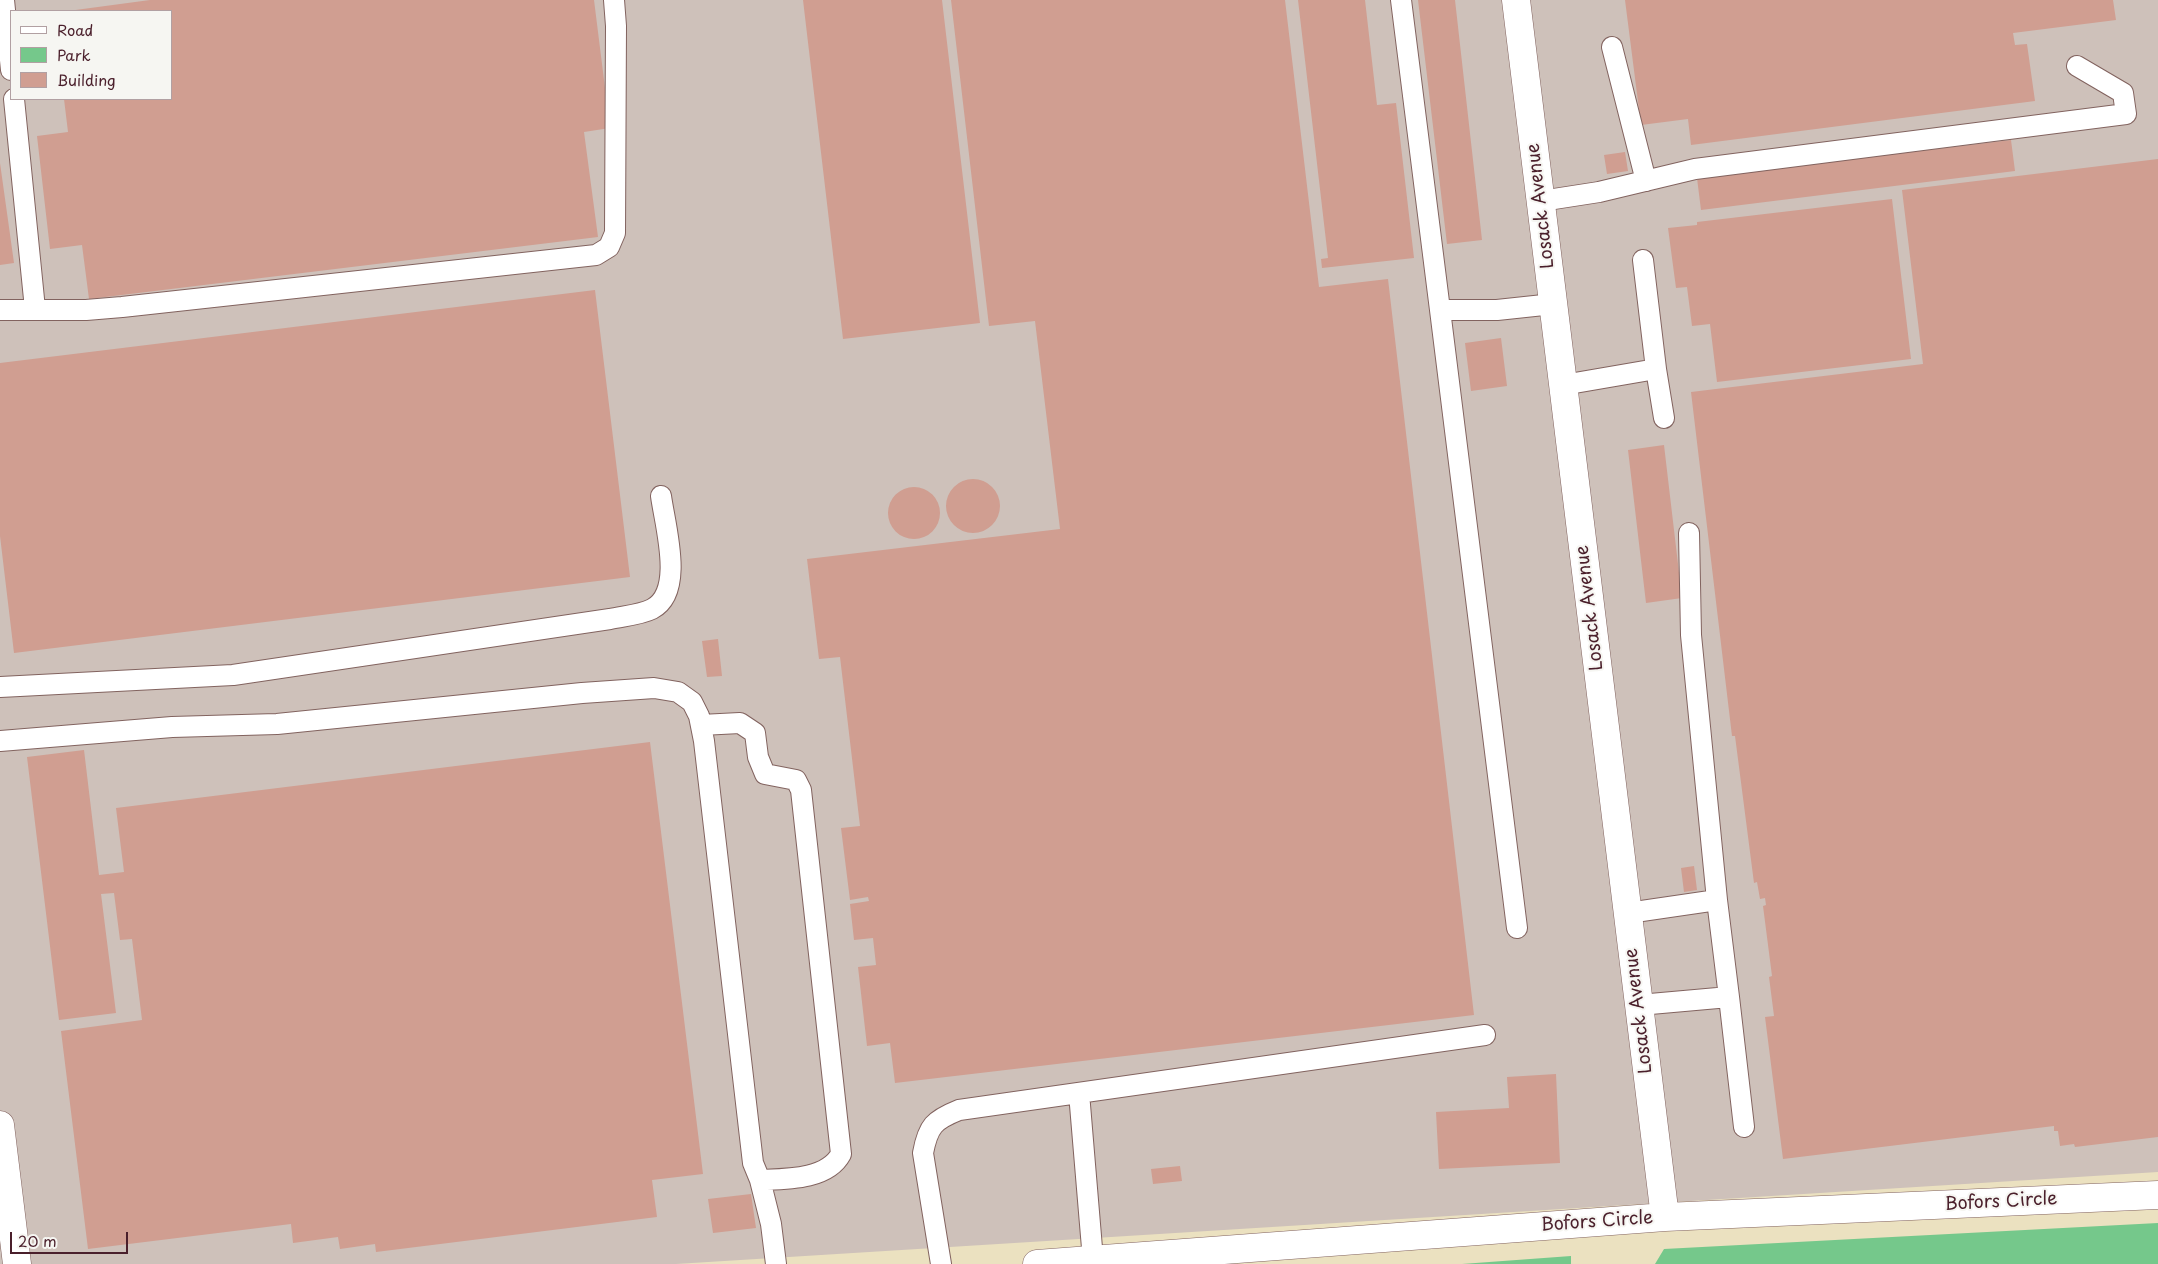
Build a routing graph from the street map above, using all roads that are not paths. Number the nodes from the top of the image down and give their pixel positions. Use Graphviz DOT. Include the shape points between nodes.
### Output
graph roads {
  1 [pos="4,0"];
  2 [pos="614,0"];
  3 [pos="1401,0"];
  4 [pos="1516,0"];
  5 [pos="1612,48"];
  6 [pos="10,60"];
  7 [pos="2077,66"];
  8 [pos="14,100"];
  9 [pos="1646,181"];
  10 [pos="1541,201"];
  11 [pos="1643,260"];
  12 [pos="1553,304"];
  13 [pos="35,309"];
  14 [pos="0,310"];
  15 [pos="1440,310"];
  16 [pos="1656,369"];
  17 [pos="1563,385"];
  18 [pos="1664,418"];
  19 [pos="661,496"];
  20 [pos="1689,533"];
  21 [pos="0,687"];
  22 [pos="701,725"];
  23 [pos="0,741"];
  24 [pos="1717,900"];
  25 [pos="1628,913"];
  26 [pos="1517,928"];
  27 [pos="1729,997"];
  28 [pos="1639,1004"];
  29 [pos="1485,1036"];
  30 [pos="1079,1093"];
  31 [pos="0,1125"];
  32 [pos="1744,1126"];
  33 [pos="760,1180"];
  34 [pos="2158,1195"];
  35 [pos="1665,1217"];
  36 [pos="1093,1260"];
  37 [pos="17,1264"];
  38 [pos="776,1264"];
  39 [pos="941,1264"];
  40 [pos="1037,1264"];
  1 -- 6 [label="lane"];
  2 -- 13 [label="lane" via="615,233 609,247 596,255 122,307"];
  3 -- 15 [label="lane"];
  4 -- 10 [label="street, Losack Avenue"];
  5 -- 9 [label="lane"];
  7 -- 9 [label="lane" via="2123,93 2126,114 1695,169"];
  8 -- 13 [label="lane"];
  9 -- 10 [label="lane"];
  10 -- 12 [label="street, Losack Avenue"];
  11 -- 16 [label="lane"];
  12 -- 15 [label="lane" via="1497,310"];
  12 -- 17 [label="street, Losack Avenue"];
  13 -- 14 [label="lane"];
  15 -- 26 [label="lane"];
  16 -- 17 [label="lane"];
  16 -- 18 [label="lane"];
  17 -- 25 [label="street, Losack Avenue"];
  19 -- 21 [label="lane" via="672,576 668,594 652,609 610,619 233,675"];
  20 -- 24 [label="lane" via="1691,635"];
  22 -- 23 [label="lane" via="692,702 678,692 654,688 277,724 172,726"];
  22 -- 33 [label="lane" via="711,786 753,1163"];
  22 -- 33 [label="lane" via="740,723 755,733 758,756 765,774 796,780 805,814 841,1154 829,1167 807,1175 794,1179"];
  24 -- 25 [label="lane"];
  24 -- 27 [label="lane"];
  25 -- 28 [label="street, Losack Avenue"];
  27 -- 28 [label="lane"];
  27 -- 32 [label="lane"];
  28 -- 35 [label="street, Losack Avenue"];
  29 -- 30 [label="lane"];
  30 -- 36 [label="lane"];
  30 -- 39 [label="lane" via="959,1110 937,1119 926,1136 923,1153"];
  31 -- 37 [label="street"];
  33 -- 38 [label="lane"];
  34 -- 35 [label="street, Bofors Circle"];
  35 -- 36 [label="street, Bofors Circle"];
  36 -- 40 [label="street, Bofors Circle"];
}
